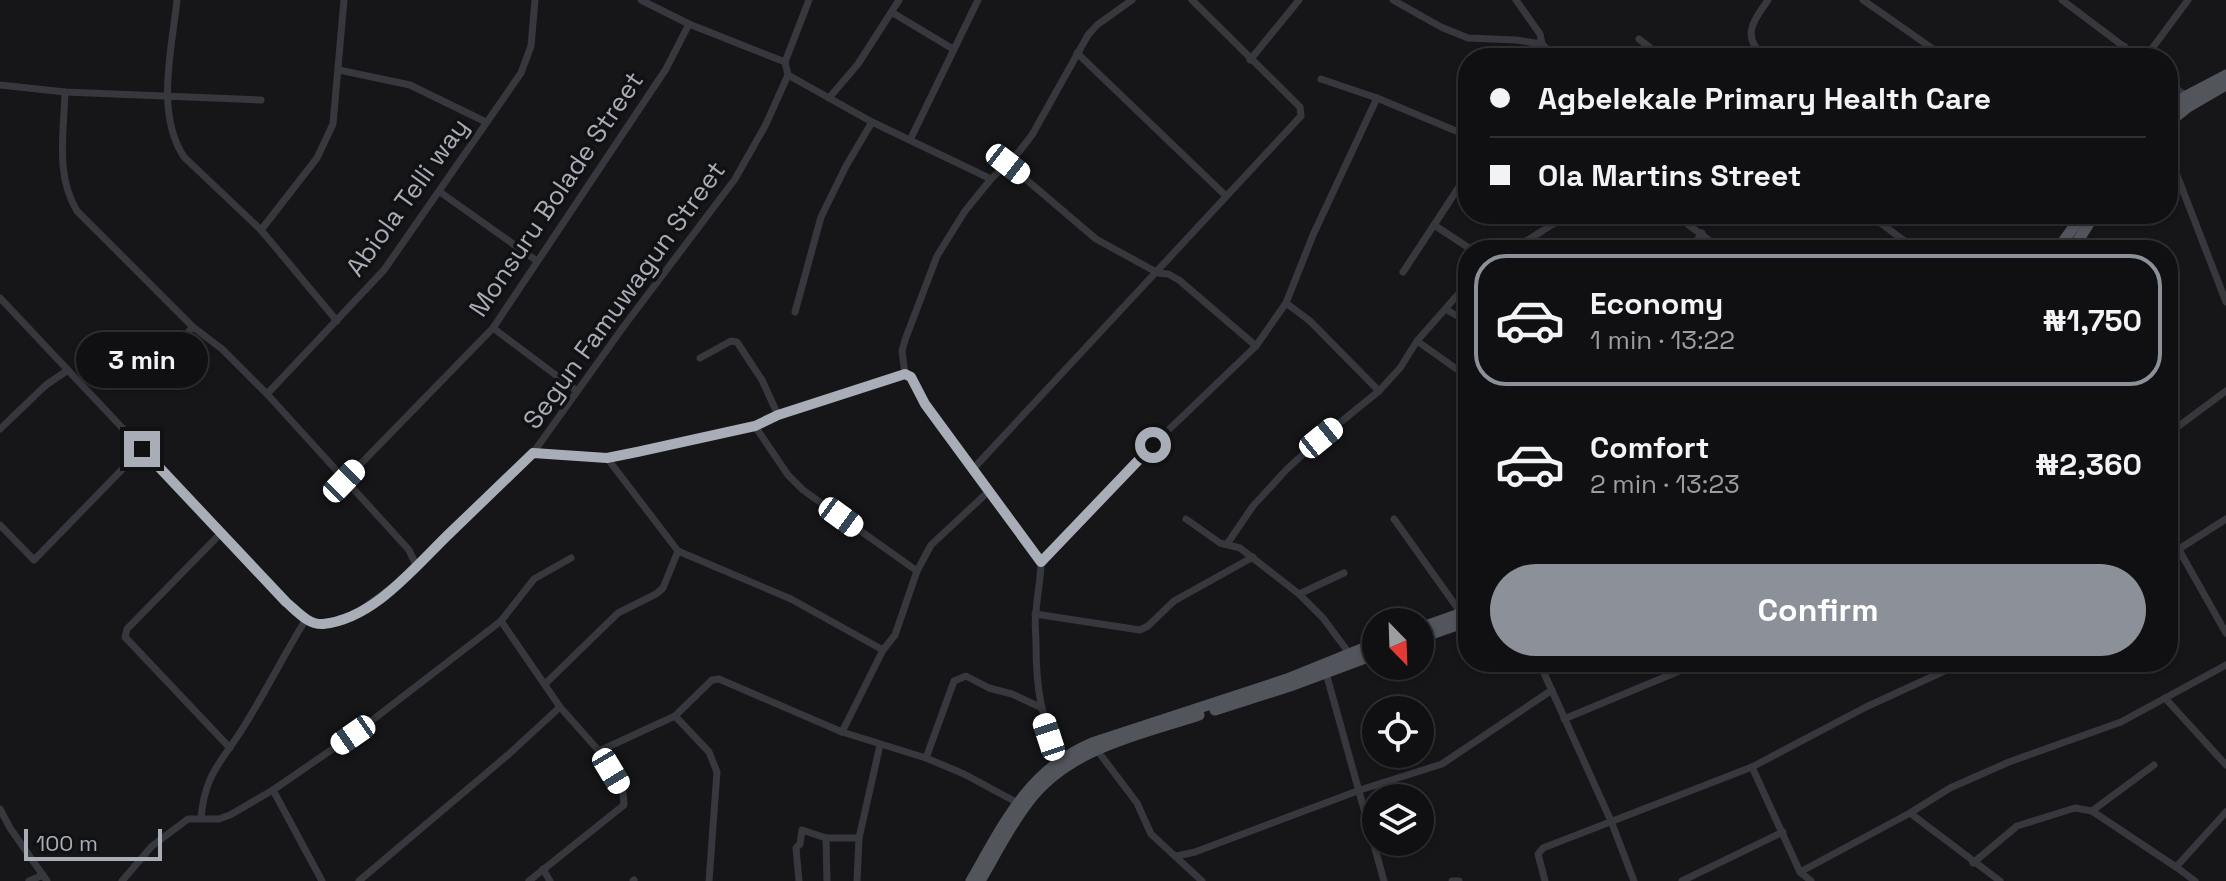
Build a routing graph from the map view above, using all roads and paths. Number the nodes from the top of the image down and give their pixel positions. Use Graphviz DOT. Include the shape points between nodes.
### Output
graph roads {
  1 [pos="177,0"];
  2 [pos="344,0"];
  3 [pos="535,0"];
  4 [pos="641,0"];
  5 [pos="809,0"];
  6 [pos="899,0"];
  7 [pos="978,0"];
  8 [pos="1132,0"];
  9 [pos="1192,0"];
  10 [pos="1299,0"];
  11 [pos="1393,0"];
  12 [pos="1516,0"];
  13 [pos="1768,0"];
  14 [pos="1863,0"];
  15 [pos="2062,0"];
  16 [pos="2188,0"];
  17 [pos="893,13"];
  18 [pos="689,24"];
  19 [pos="1639,39"];
  20 [pos="1542,44"];
  21 [pos="2124,46"];
  22 [pos="1546,48"];
  23 [pos="1650,48"];
  24 [pos="1756,48"];
  25 [pos="1932,48"];
  26 [pos="2126,48"];
  27 [pos="2152,48"];
  28 [pos="953,49"];
  29 [pos="1077,53"];
  30 [pos="1250,60"];
  31 [pos="785,62"];
  32 [pos="339,70"];
  33 [pos="788,75"];
  34 [pos="1321,79"];
  35 [pos="0,85"];
  36 [pos="2225,85"];
  37 [pos="2178,90"];
  38 [pos="65,92"];
  39 [pos="167,95"];
  40 [pos="2186,96"];
  41 [pos="829,98"];
  42 [pos="1377,98"];
  43 [pos="261,100"];
  44 [pos="2178,103"];
  45 [pos="2178,115"];
  46 [pos="486,122"];
  47 [pos="872,122"];
  48 [pos="1458,132"];
  49 [pos="911,138"];
  50 [pos="1008,164"];
  51 [pos="2178,178"];
  52 [pos="991,179"];
  53 [pos="1458,188"];
  54 [pos="440,192"];
  55 [pos="1226,196"];
  56 [pos="1553,224"];
  57 [pos="1689,224"];
  58 [pos="1882,224"];
  59 [pos="2080,224"];
  60 [pos="2085,224"];
  61 [pos="1434,225"];
  62 [pos="261,230"];
  63 [pos="2078,231"];
  64 [pos="1702,233"];
  65 [pos="1528,240"];
  66 [pos="1697,240"];
  67 [pos="1710,240"];
  68 [pos="1903,240"];
  69 [pos="2068,240"];
  70 [pos="2075,240"];
  71 [pos="2083,240"];
  72 [pos="1458,241"];
  73 [pos="537,261"];
  74 [pos="1403,272"];
  75 [pos="1158,273"];
  76 [pos="1458,296"];
  77 [pos="0,298"];
  78 [pos="2226,302"];
  79 [pos="1286,303"];
  80 [pos="1447,310"];
  81 [pos="795,312"];
  82 [pos="1458,316"];
  83 [pos="337,321"];
  84 [pos="193,327"];
  85 [pos="493,328"];
  86 [pos="1417,341"];
  87 [pos="1256,346"];
  88 [pos="700,358"];
  89 [pos="156,366"];
  90 [pos="68,370"];
  91 [pos="1458,370"];
  92 [pos="905,374"];
  93 [pos="577,391"];
  94 [pos="1379,391"];
  95 [pos="2226,391"];
  96 [pos="267,394"];
  97 [pos="778,415"];
  98 [pos="755,426"];
  99 [pos="2178,427"];
  100 [pos="0,429"];
  101 [pos="142,449"];
  102 [pos="533,453"];
  103 [pos="607,458"];
  104 [pos="973,469"];
  105 [pos="344,481"];
  106 [pos="989,491"];
  107 [pos="1186,519"];
  108 [pos="1394,519"];
  109 [pos="2226,519"];
  110 [pos="0,525"];
  111 [pos="221,533"];
  112 [pos="1227,544"];
  113 [pos="2179,550"];
  114 [pos="678,551"];
  115 [pos="1253,557"];
  116 [pos="571,558"];
  117 [pos="1041,562"];
  118 [pos="416,565"];
  119 [pos="917,571"];
  120 [pos="1344,573"];
  121 [pos="1299,594"];
  122 [pos="1458,604"];
  123 [pos="1035,614"];
  124 [pos="1458,617"];
  125 [pos="306,619"];
  126 [pos="1458,619"];
  127 [pos="501,621"];
  128 [pos="1434,624"];
  129 [pos="1434,631"];
  130 [pos="2226,633"];
  131 [pos="1362,648"];
  132 [pos="883,650"];
  133 [pos="1349,653"];
  134 [pos="1362,659"];
  135 [pos="2226,665"];
  136 [pos="1544,672"];
  137 [pos="1677,672"];
  138 [pos="1942,672"];
  139 [pos="1326,673"];
  140 [pos="545,684"];
  141 [pos="1552,690"];
  142 [pos="2165,698"];
  143 [pos="560,707"];
  144 [pos="1040,707"];
  145 [pos="675,716"];
  146 [pos="1564,719"];
  147 [pos="842,732"];
  148 [pos="880,745"];
  149 [pos="230,748"];
  150 [pos="1097,750"];
  151 [pos="599,751"];
  152 [pos="1062,757"];
  153 [pos="926,758"];
  154 [pos="2154,765"];
  155 [pos="2226,765"];
  156 [pos="1752,767"];
  157 [pos="273,790"];
  158 [pos="1360,790"];
  159 [pos="1016,802"];
  160 [pos="0,809"];
  161 [pos="2092,811"];
  162 [pos="2226,812"];
  163 [pos="1910,813"];
  164 [pos="201,818"];
  165 [pos="1611,821"];
  166 [pos="1783,832"];
  167 [pos="826,838"];
  168 [pos="859,838"];
  169 [pos="1177,856"];
  170 [pos="1973,863"];
  171 [pos="2176,867"];
  172 [pos="543,869"];
  173 [pos="1800,872"];
  174 [pos="45,878"];
  175 [pos="29,881"];
  176 [pos="122,881"];
  177 [pos="322,881"];
  178 [pos="359,881"];
  179 [pos="529,881"];
  180 [pos="550,881"];
  181 [pos="709,881"];
  182 [pos="799,881"];
  183 [pos="827,881"];
  184 [pos="857,881"];
  185 [pos="971,881"];
  186 [pos="980,881"];
  187 [pos="1202,881"];
  188 [pos="1384,881"];
  189 [pos="1452,881"];
  190 [pos="1459,881"];
  191 [pos="1545,881"];
  192 [pos="1634,881"];
  193 [pos="1682,881"];
  194 [pos="1811,881"];
  195 [pos="2000,881"];
  196 [pos="2195,881"];
  1 -- 39 [label="street"];
  2 -- 32 [label="street"];
  3 -- 46 [label="street, Abiola Telli way" via="527,61"];
  4 -- 18 [label="street"];
  5 -- 31 [label="street"];
  6 -- 17 [label="street"];
  7 -- 28 [label="street"];
  8 -- 29 [label="street" via="1097,25"];
  9 -- 30 [label="street"];
  10 -- 30 [label="street"];
  11 -- 20 [label="street" via="1468,38"];
  12 -- 20 [label="street"];
  13 -- 24 [label="street" via="1752,23 1750,37"];
  14 -- 25 [label="street"];
  15 -- 21 [label="street"];
  16 -- 27 [label="street"];
  17 -- 28 [label="street"];
  17 -- 41 [label="street"];
  18 -- 31 [label="street"];
  18 -- 73 [label="street, Monsuru Bolade Street" via="666,69"];
  19 -- 23 [label="street"];
  20 -- 22 [label="street"];
  21 -- 26 [label="street"];
  28 -- 49 [label="street"];
  29 -- 50 [label="street" via="1032,135"];
  29 -- 55 [label="street"];
  30 -- 55 [label="street" via="1300,107 1301,116"];
  31 -- 33 [label="street"];
  32 -- 46 [label="street" via="410,85"];
  32 -- 62 [label="street" via="326,143"];
  33 -- 41 [label="street"];
  33 -- 93 [label="street, Segun Famuwagun Street" via="735,179"];
  34 -- 42 [label="street"];
  35 -- 38 [label="street"];
  36 -- 40 [label="main road"];
  36 -- 45 [label="main road"];
  37 -- 40 [label="street"];
  38 -- 39 [label="street"];
  38 -- 84 [label="street" via="63,171 71,200"];
  39 -- 43 [label="street"];
  39 -- 62 [label="street" via="173,136 184,157"];
  40 -- 44 [label="main road"];
  41 -- 47 [label="street"];
  42 -- 48 [label="street"];
  42 -- 79 [label="street"];
  46 -- 54 [label="street, Abiola Telli way"];
  47 -- 49 [label="street"];
  47 -- 81 [label="street" via="821,217"];
  49 -- 52 [label="street"];
  50 -- 52 [label="street"];
  50 -- 75 [label="street" via="1096,239"];
  51 -- 78 [label="street"];
  52 -- 92 [label="street" via="959,220 927,276 902,351"];
  53 -- 61 [label="street"];
  54 -- 73 [label="street"];
  54 -- 83 [label="street, Abiola Telli way" via="384,270"];
  55 -- 75 [label="street"];
  56 -- 65 [label="street"];
  57 -- 64 [label="street"];
  58 -- 68 [label="street"];
  59 -- 63 [label="main road"];
  60 -- 63 [label="main road"];
  61 -- 72 [label="street"];
  61 -- 74 [label="street"];
  62 -- 83 [label="street"];
  63 -- 69 [label="main road"];
  63 -- 70 [label="main road"];
  63 -- 71 [label="street"];
  64 -- 66 [label="street"];
  64 -- 67 [label="street"];
  73 -- 85 [label="street, Monsuru Bolade Street"];
  75 -- 87 [label="street" via="1179,280"];
  75 -- 104 [label="street"];
  76 -- 80 [label="street"];
  77 -- 90 [label="street"];
  79 -- 87 [label="street"];
  79 -- 94 [label="street"];
  80 -- 82 [label="street"];
  80 -- 86 [label="street"];
  83 -- 96 [label="street, Abiola Telli way"];
  84 -- 89 [label="street"];
  84 -- 96 [label="street"];
  85 -- 93 [label="street"];
  85 -- 105 [label="street, Monsuru Bolade Street"];
  86 -- 91 [label="street"];
  86 -- 94 [label="street"];
  87 -- 117 [label="street"];
  88 -- 97 [label="street" via="737,342"];
  90 -- 100 [label="street"];
  90 -- 101 [label="street"];
  92 -- 97 [label="street"];
  92 -- 104 [label="street"];
  93 -- 102 [label="street, Segun Famuwagun Street"];
  94 -- 112 [label="street" via="1287,469"];
  95 -- 99 [label="street"];
  96 -- 105 [label="street"];
  97 -- 98 [label="street"];
  98 -- 103 [label="street"];
  98 -- 119 [label="street" via="803,490"];
  101 -- 110 [label="street" via="34,560"];
  101 -- 111 [label="street"];
  102 -- 103 [label="street"];
  102 -- 118 [label="street, Segun Famuwagun Street"];
  103 -- 114 [label="street"];
  104 -- 106 [label="street"];
  105 -- 118 [label="street" via="409,550"];
  106 -- 117 [label="street"];
  106 -- 119 [label="street" via="939,535"];
  107 -- 112 [label="street"];
  108 -- 122 [label="street"];
  109 -- 113 [label="street"];
  111 -- 125 [label="street"];
  111 -- 149 [label="street" via="125,637"];
  112 -- 115 [label="street"];
  113 -- 130 [label="street"];
  114 -- 132 [label="street" via="791,599"];
  114 -- 140 [label="street" via="663,588 618,613"];
  115 -- 121 [label="street"];
  115 -- 123 [label="street" via="1174,601 1140,630"];
  116 -- 127 [label="street" via="534,579"];
  117 -- 123 [label="street"];
  118 -- 125 [label="street, Segun Famuwagun Street" via="357,613 323,624"];
  119 -- 132 [label="street" via="895,635"];
  120 -- 121 [label="street"];
  121 -- 133 [label="street"];
  123 -- 144 [label="street"];
  124 -- 128 [label="main road"];
  125 -- 149 [label="street"];
  126 -- 129 [label="main road"];
  127 -- 140 [label="street"];
  127 -- 157 [label="street"];
  131 -- 133 [label="main road"];
  132 -- 147 [label="street"];
  133 -- 152 [label="main road"];
  134 -- 139 [label="main road"];
  135 -- 142 [label="street"];
  136 -- 141 [label="street"];
  137 -- 146 [label="street"];
  138 -- 156 [label="street"];
  139 -- 150 [label="main road"];
  139 -- 158 [label="street"];
  140 -- 143 [label="street"];
  141 -- 146 [label="street"];
  141 -- 158 [label="street" via="1442,764"];
  142 -- 155 [label="street"];
  142 -- 163 [label="street" via="2121,722 1960,783"];
  143 -- 151 [label="street"];
  143 -- 178 [label="street"];
  144 -- 152 [label="street"];
  144 -- 153 [label="street" via="959,677"];
  145 -- 147 [label="street" via="719,679"];
  145 -- 151 [label="street"];
  145 -- 181 [label="street" via="709,752 717,772"];
  146 -- 165 [label="street"];
  147 -- 148 [label="street"];
  148 -- 153 [label="street"];
  148 -- 168 [label="street"];
  149 -- 164 [label="street" via="203,793"];
  150 -- 169 [label="street" via="1137,803 1151,834"];
  150 -- 186 [label="main road" via="1065,766 1030,799"];
  151 -- 172 [label="street" via="623,791 624,805"];
  152 -- 159 [label="main road"];
  153 -- 159 [label="street"];
  154 -- 161 [label="street"];
  156 -- 165 [label="street"];
  156 -- 166 [label="street"];
  157 -- 164 [label="street" via="219,819"];
  157 -- 177 [label="street"];
  158 -- 169 [label="street"];
  158 -- 188 [label="street"];
  159 -- 185 [label="main road"];
  160 -- 174 [label="street"];
  161 -- 170 [label="street" via="2075,808 2028,820"];
  161 -- 171 [label="street"];
  162 -- 171 [label="street"];
  163 -- 170 [label="street"];
  163 -- 173 [label="street"];
  164 -- 176 [label="street" via="188,819 152,846"];
  165 -- 191 [label="street" via="1543,848 1538,854"];
  165 -- 192 [label="street"];
  166 -- 173 [label="street"];
  166 -- 193 [label="street"];
  167 -- 168 [label="street"];
  167 -- 182 [label="street" via="801,832 796,848"];
  167 -- 183 [label="street"];
  168 -- 184 [label="street"];
  169 -- 187 [label="street"];
  170 -- 195 [label="street"];
  171 -- 196 [label="street"];
  172 -- 179 [label="street"];
  172 -- 180 [label="street"];
  173 -- 194 [label="street"];
  174 -- 175 [label="street"];
  189 -- 190 [label="street"];
}
